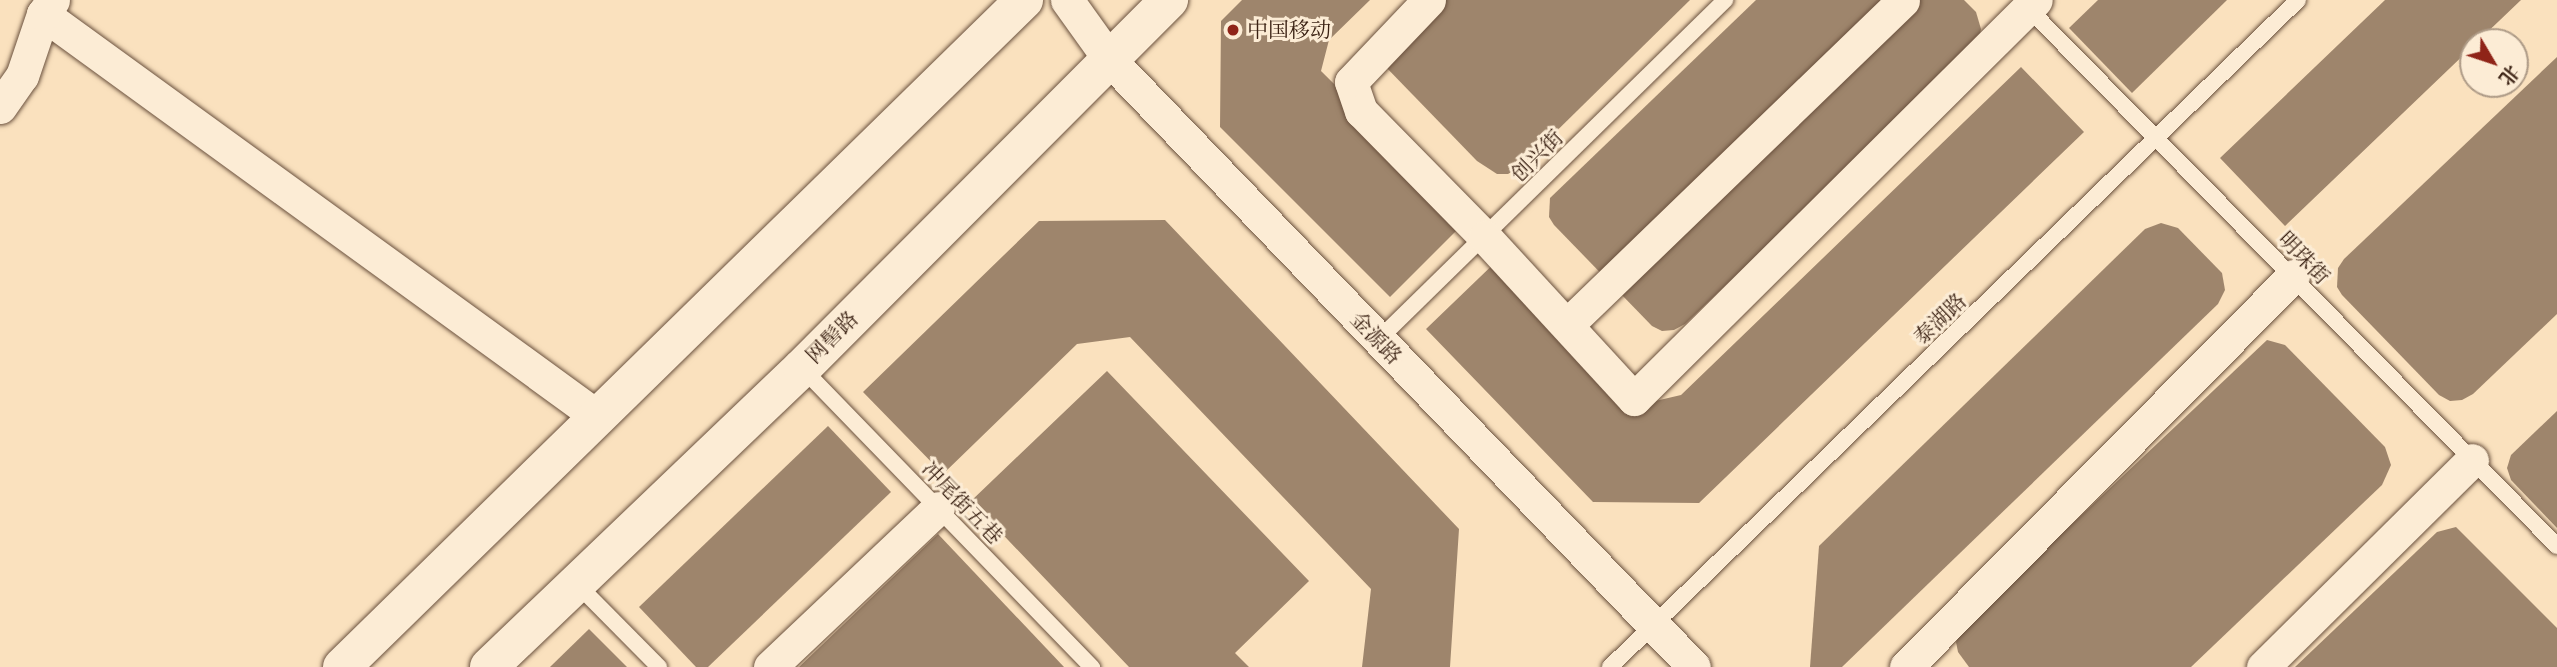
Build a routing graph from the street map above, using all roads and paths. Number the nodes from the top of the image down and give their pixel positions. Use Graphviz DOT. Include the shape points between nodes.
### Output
graph roads {
  1 [pos="1024,0"];
  2 [pos="1067,0"];
  3 [pos="1169,0"];
  4 [pos="1429,0"];
  5 [pos="1725,0"];
  6 [pos="1903,0"];
  7 [pos="2298,0"];
  8 [pos="2028,3"];
  9 [pos="48,7"];
  10 [pos="1110,60"];
  11 [pos="0,107"];
  12 [pos="2158,138"];
  13 [pos="1485,237"];
  14 [pos="2293,276"];
  15 [pos="1567,326"];
  16 [pos="1378,340"];
  17 [pos="802,368"];
  18 [pos="598,417"];
  19 [pos="2472,460"];
  20 [pos="938,508"];
  21 [pos="2557,546"];
  22 [pos="576,583"];
  23 [pos="1653,625"];
  24 [pos="342,667"];
  25 [pos="489,667"];
  26 [pos="659,667"];
  27 [pos="770,667"];
  28 [pos="1093,667"];
  29 [pos="1610,667"];
  30 [pos="1694,667"];
  31 [pos="1906,667"];
  32 [pos="2263,667"];
  1 -- 18 [label="main road"];
  2 -- 10 [label="street, 金源路"];
  3 -- 10 [label="main road, 网髻路"];
  4 -- 13 [label="street" via="1351,82 1361,111"];
  5 -- 13 [label="lane, 创兴街"];
  6 -- 15 [label="street"];
  7 -- 12 [label="lane, 泰湖路"];
  8 -- 12 [label="lane, 明珠街"];
  8 -- 15 [label="street" via="1634,399"];
  9 -- 11 [label="street" via="22,76"];
  9 -- 18 [label="street"];
  10 -- 16 [label="street, 金源路"];
  10 -- 17 [label="main road, 网髻路"];
  12 -- 14 [label="lane, 明珠街"];
  12 -- 23 [label="lane, 泰湖路"];
  13 -- 15 [label="street"];
  13 -- 16 [label="lane, 创兴街"];
  14 -- 19 [label="lane, 明珠街"];
  14 -- 31 [label="street"];
  16 -- 23 [label="street, 金源路"];
  17 -- 20 [label="lane, 冲尾街五巷"];
  17 -- 22 [label="main road, 网髻路"];
  18 -- 24 [label="main road"];
  19 -- 21 [label="lane, 明珠街"];
  19 -- 32 [label="street"];
  20 -- 27 [label="street"];
  20 -- 28 [label="lane, 冲尾街五巷"];
  22 -- 25 [label="main road, 网髻路"];
  22 -- 26 [label="lane"];
  23 -- 29 [label="lane, 泰湖路"];
  23 -- 30 [label="street, 金源路"];
}
